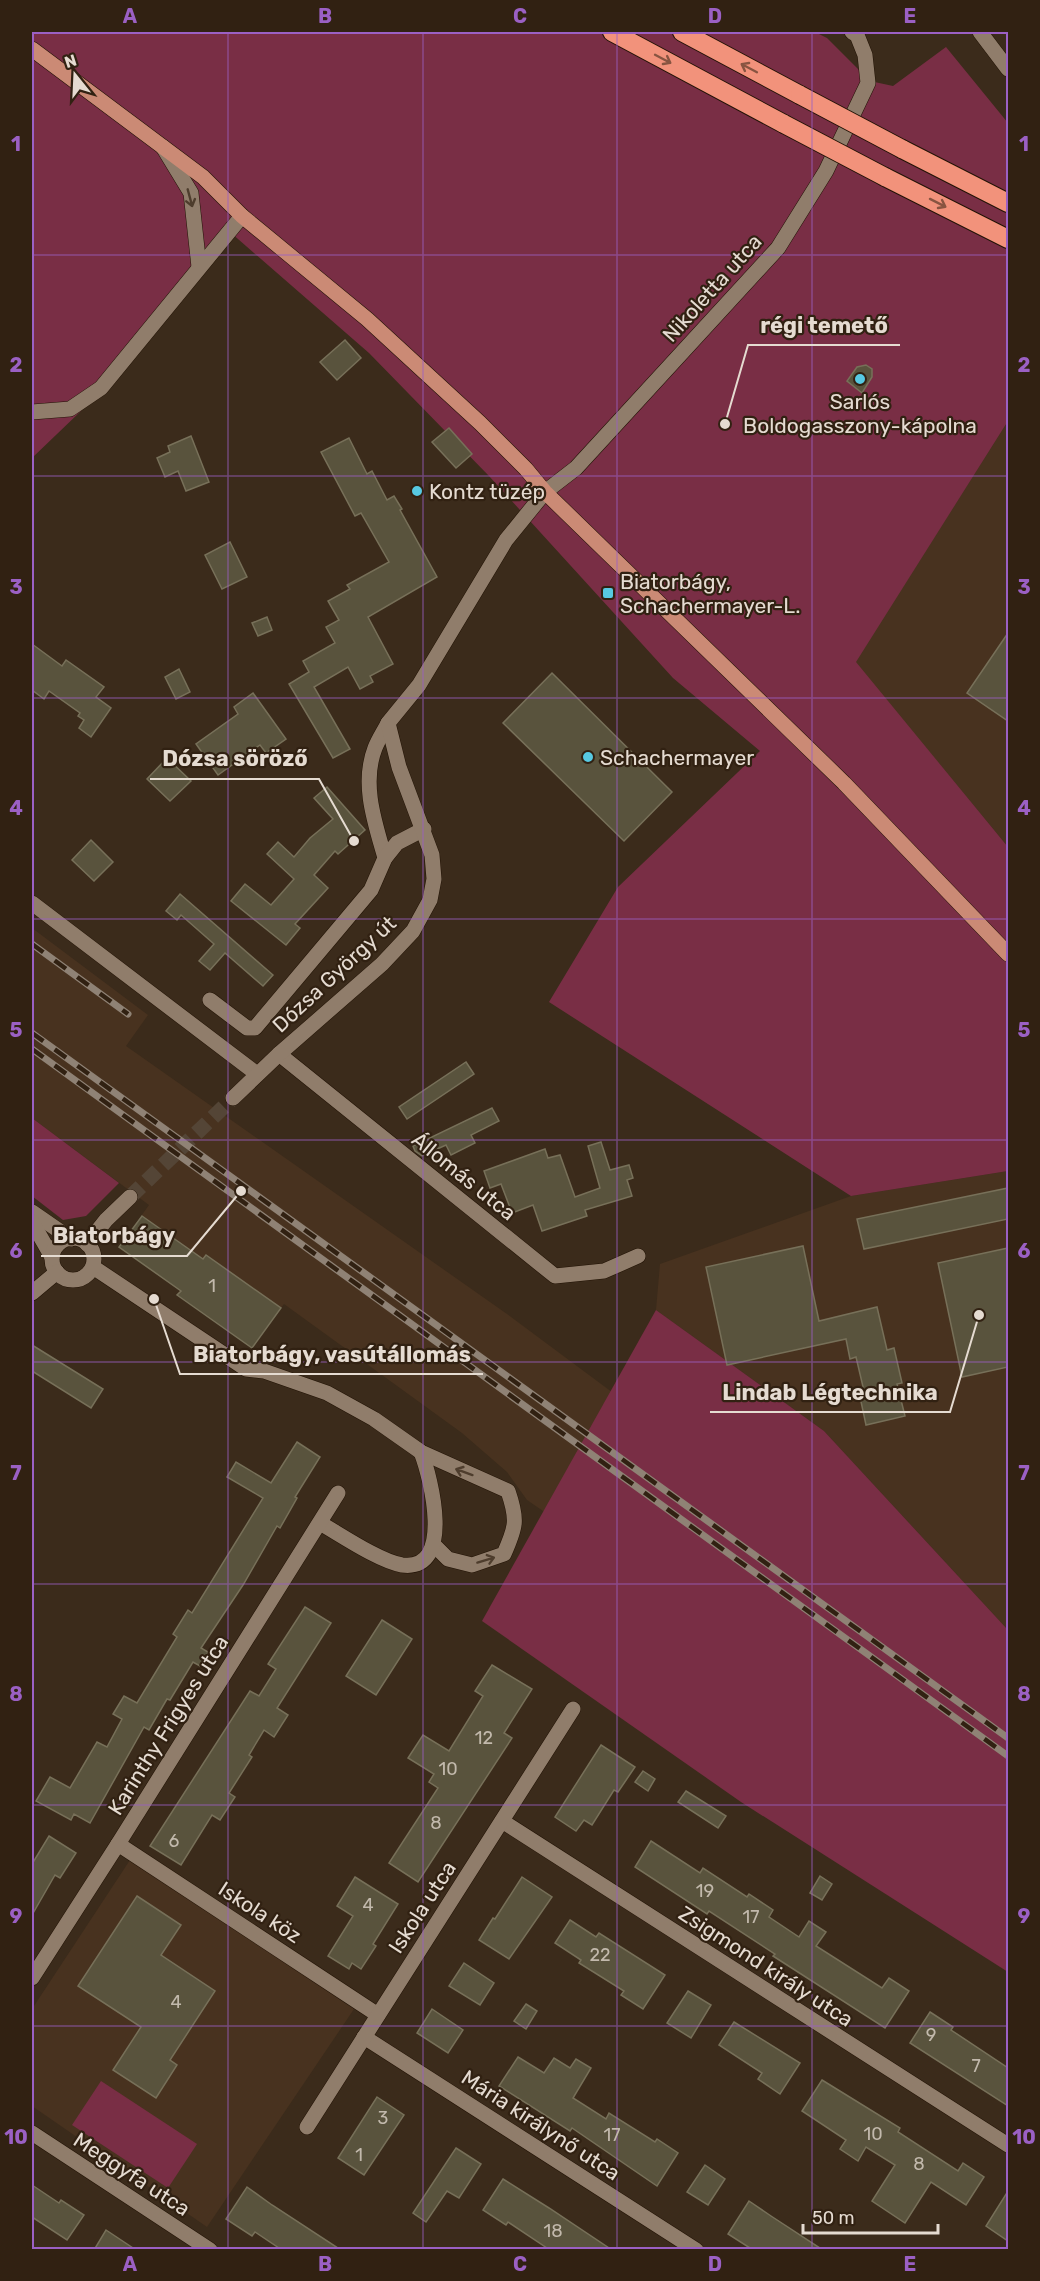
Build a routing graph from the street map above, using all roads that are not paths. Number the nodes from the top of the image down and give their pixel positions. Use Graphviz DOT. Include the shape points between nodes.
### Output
graph roads {
  1 [pos="612,32"];
  2 [pos="682,32"];
  3 [pos="852,32"];
  4 [pos="980,32"];
  5 [pos="32,49"];
  6 [pos="1008,69"];
  7 [pos="163,147"];
  8 [pos="1008,203"];
  9 [pos="242,216"];
  10 [pos="1008,239"];
  11 [pos="198,267"];
  12 [pos="32,412"];
  13 [pos="545,492"];
  14 [pos="388,723"];
  15 [pos="424,829"];
  16 [pos="385,858"];
  17 [pos="32,903"];
  18 [pos="1008,954"];
  19 [pos="210,1000"];
  20 [pos="279,1054"];
  21 [pos="257,1074"];
  22 [pos="232,1098"];
  23 [pos="130,1197"];
  24 [pos="32,1212"];
  25 [pos="32,1222"];
  26 [pos="71,1239"];
  27 [pos="87,1244"];
  28 [pos="638,1256"];
  29 [pos="52,1257"];
  30 [pos="93,1268"];
  31 [pos="57,1272"];
  32 [pos="32,1293"];
  33 [pos="421,1452"];
  34 [pos="338,1493"];
  35 [pos="320,1522"];
  36 [pos="434,1545"];
  37 [pos="573,1709"];
  38 [pos="502,1821"];
  39 [pos="118,1844"];
  40 [pos="32,1978"];
  41 [pos="378,2015"];
  42 [pos="364,2037"];
  43 [pos="307,2127"];
  44 [pos="32,2133"];
  45 [pos="1008,2145"];
  46 [pos="210,2250"];
  47 [pos="696,2250"];
  1 -- 10 [label="highway, one-way, bridge"];
  8 -- 2 [label="highway, one-way, bridge"];
  3 -- 13 [label="street, Nikoletta utca" via="865,55 868,82 826,171 777,248 576,468"];
  4 -- 6 [label="street"];
  5 -- 7 [label="main road"];
  7 -- 9 [label="main road" via="203,177"];
  7 -- 11 [label="street, one-way" via="191,193"];
  9 -- 11 [label="street"];
  9 -- 13 [label="main road" via="367,319 480,423"];
  11 -- 12 [label="street" via="101,387 70,409"];
  13 -- 14 [label="street" via="506,540 419,685"];
  13 -- 18 [label="main road" via="844,783"];
  14 -- 15 [label="street, Dózsa György út" via="399,767"];
  14 -- 16 [label="street" via="375,748 368,776 371,810"];
  15 -- 16 [label="street, Dózsa György út" via="397,843"];
  15 -- 20 [label="street, Dózsa György út" via="434,879 430,900 413,931 382,964"];
  16 -- 19 [label="street, Dózsa György út" via="371,890 255,1028 248,1028"];
  17 -- 21 [label="street"];
  20 -- 21 [label="street, Dózsa György út"];
  20 -- 28 [label="street, Állomás utca" via="555,1276 604,1271"];
  21 -- 22 [label="street, Dózsa György út"];
  23 -- 27 [label="street"];
  24 -- 26 [label="street"];
  25 -- 29 [label="street"];
  26 -- 27 [label="street"];
  26 -- 29 [label="street" via="57,1246"];
  27 -- 30 [label="street" via="94,1259"];
  29 -- 31 [label="street"];
  30 -- 31 [label="street" via="76,1280"];
  30 -- 33 [label="street" via="246,1369 264,1371 327,1393"];
  31 -- 32 [label="street"];
  33 -- 36 [label="street" via="436,1521"];
  36 -- 33 [label="street, one-way" via="448,1559 472,1565 504,1554 515,1525 515,1511 508,1491"];
  34 -- 35 [label="street, Karinthy Frigyes utca"];
  35 -- 36 [label="street" via="403,1565 422,1561"];
  35 -- 39 [label="street, Karinthy Frigyes utca"];
  37 -- 38 [label="street, Iskola utca"];
  38 -- 41 [label="street, Iskola utca"];
  38 -- 45 [label="street, Zsigmond király utca"];
  39 -- 40 [label="street, Karinthy Frigyes utca"];
  39 -- 41 [label="street, Iskola köz"];
  41 -- 42 [label="street, Iskola utca"];
  42 -- 43 [label="street, Iskola utca"];
  42 -- 47 [label="street, Mária királynő utca"];
  44 -- 46 [label="street, Meggyfa utca"];
}
